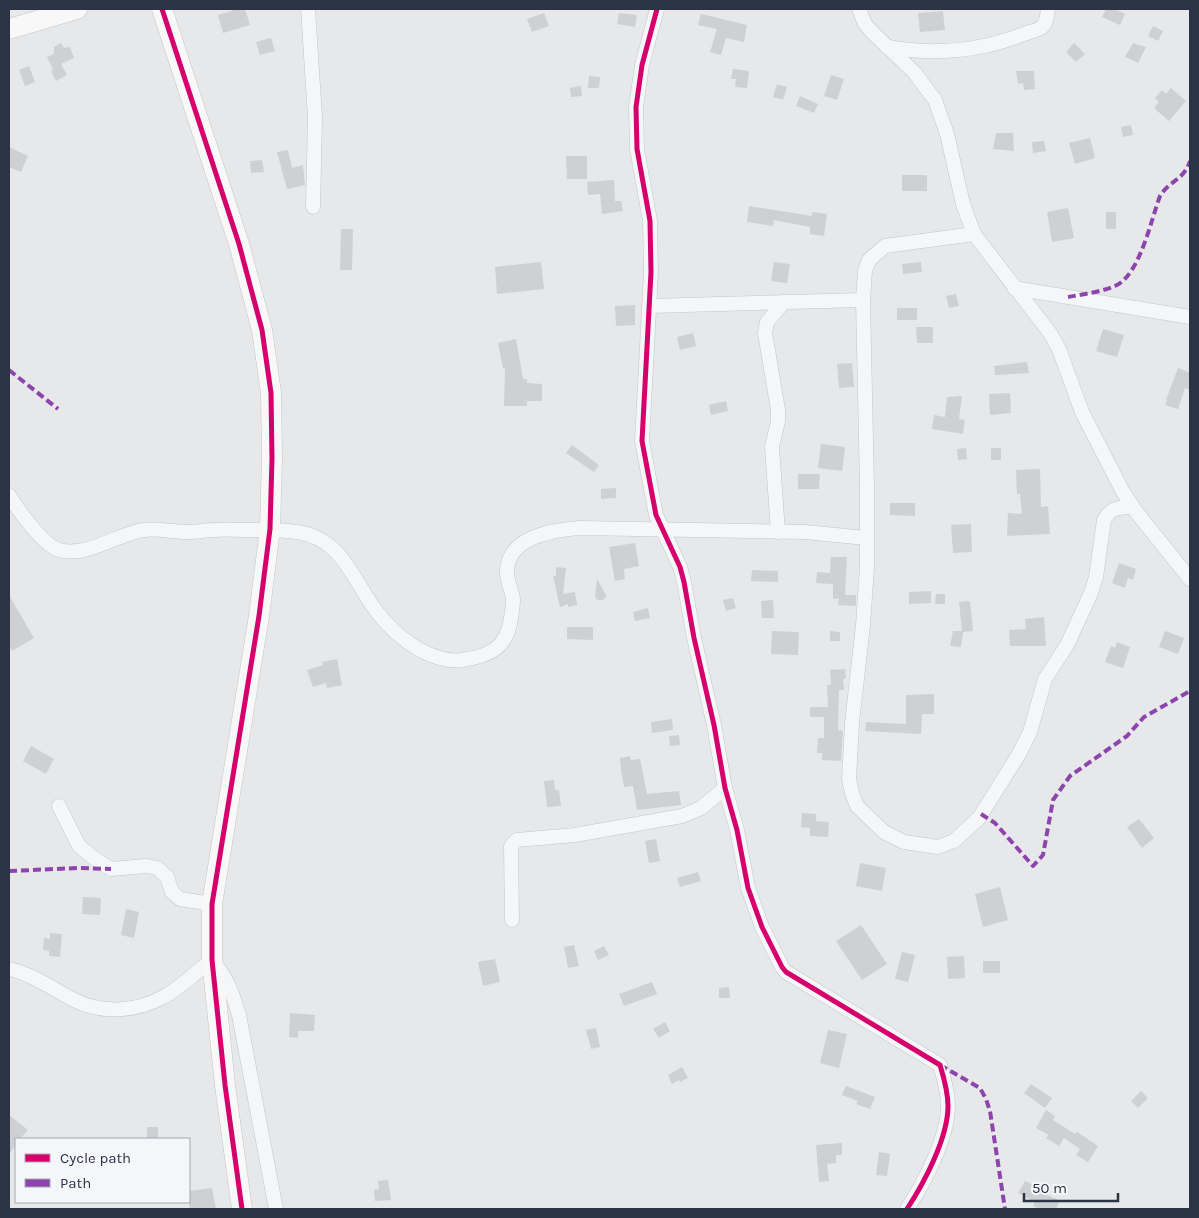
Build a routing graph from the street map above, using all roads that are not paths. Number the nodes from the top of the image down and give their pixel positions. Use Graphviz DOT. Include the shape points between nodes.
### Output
graph roads {
  1 [pos="77,9"];
  2 [pos="162,9"];
  3 [pos="308,9"];
  4 [pos="657,9"];
  5 [pos="858,9"];
  6 [pos="1048,9"];
  7 [pos="9,29"];
  8 [pos="887,47"];
  9 [pos="313,207"];
  10 [pos="974,234"];
  11 [pos="1014,288"];
  12 [pos="863,300"];
  13 [pos="784,302"];
  14 [pos="649,306"];
  15 [pos="1190,317"];
  16 [pos="9,495"];
  17 [pos="1133,507"];
  18 [pos="270,529"];
  19 [pos="663,529"];
  20 [pos="778,532"];
  21 [pos="866,538"];
  22 [pos="1190,579"];
  23 [pos="725,788"];
  24 [pos="59,806"];
  25 [pos="212,904"];
  26 [pos="512,920"];
  27 [pos="212,960"];
  28 [pos="9,969"];
  29 [pos="242,1209"];
  30 [pos="276,1209"];
  31 [pos="907,1209"];
  1 -- 7 [label="street"];
  2 -- 18 [label="street" via="236,235 262,330 271,392"];
  3 -- 9 [label="street" via="315,117"];
  4 -- 14 [label="street" via="642,65 636,107 637,149 650,221 652,272"];
  5 -- 8 [label="street" via="868,28"];
  6 -- 8 [label="street" via="1042,27 968,49 946,51"];
  8 -- 10 [label="street" via="914,72 935,100"];
  10 -- 11 [label="street"];
  10 -- 12 [label="street" via="885,246 869,260"];
  11 -- 15 [label="street"];
  11 -- 17 [label="street" via="1055,341 1082,412"];
  12 -- 13 [label="street"];
  12 -- 21 [label="street"];
  13 -- 14 [label="street"];
  13 -- 20 [label="street" via="767,322 765,333 778,410 772,447"];
  14 -- 19 [label="street" via="642,441 652,500"];
  16 -- 18 [label="street" via="30,525 58,550 80,550 143,530"];
  17 -- 21 [label="street" via="1115,508 1104,520 1091,593 1067,645 1045,679 1030,732 1019,754 979,818 954,841 938,847 904,842 884,832 857,806 852,793 849,779 852,723 863,625"];
  17 -- 22 [label="street"];
  18 -- 19 [label="street" via="303,532 324,541 340,555 373,606 396,634 428,654 445,660 460,660 488,653 505,639 510,628 513,601 507,568 510,559 524,543 555,530"];
  18 -- 25 [label="street"];
  19 -- 20 [label="street"];
  19 -- 23 [label="street" via="684,582"];
  20 -- 21 [label="street"];
  23 -- 26 [label="street" via="701,808 682,816 575,835 517,840 511,846"];
  23 -- 31 [label="street" via="753,907 782,967 940,1065 947,1098 946,1122 931,1167"];
  24 -- 25 [label="street" via="79,846 103,864 111,869 157,868 167,877 172,892 180,899"];
  25 -- 27 [label="street"];
  27 -- 28 [label="street" via="164,997 118,1010 90,1008 22,972"];
  27 -- 29 [label="street"];
  27 -- 30 [label="street" via="235,1000"];
}
